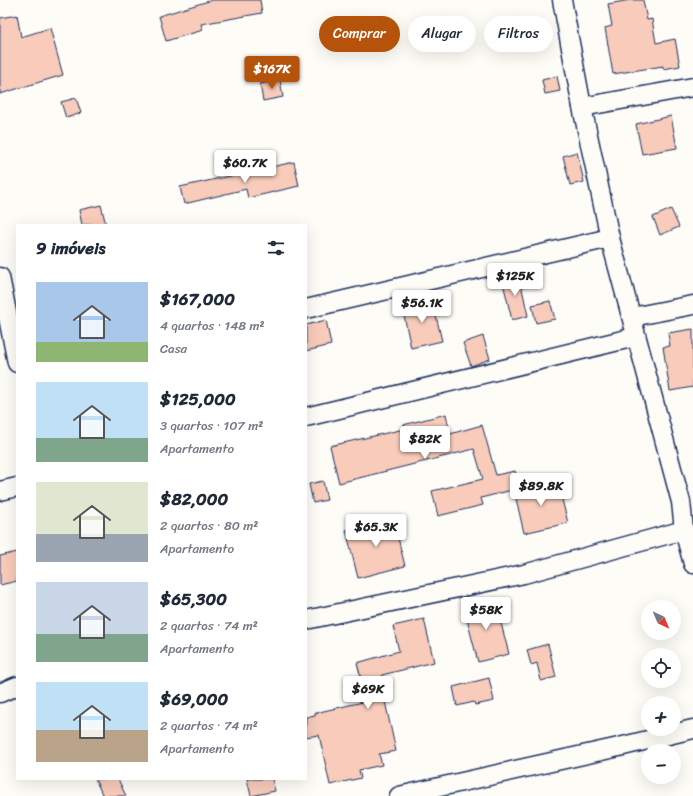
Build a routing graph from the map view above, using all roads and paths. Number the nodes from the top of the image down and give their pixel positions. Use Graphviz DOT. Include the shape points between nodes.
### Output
graph roads {
  1 [pos="562,0"];
  2 [pos="693,87"];
  3 [pos="582,107"];
  4 [pos="610,238"];
  5 [pos="1,287"];
  6 [pos="693,305"];
  7 [pos="307,308"];
  8 [pos="632,317"];
  9 [pos="635,337"];
  10 [pos="16,358"];
  11 [pos="307,417"];
  12 [pos="16,487"];
  13 [pos="0,491"];
  14 [pos="687,500"];
  15 [pos="684,530"];
  16 [pos="693,564"];
  17 [pos="307,620"];
  18 [pos="16,686"];
  19 [pos="0,693"];
  20 [pos="693,729"];
  21 [pos="399,796"];
  1 -- 3 [label="street"];
  2 -- 3 [label="street"];
  3 -- 4 [label="street"];
  4 -- 7 [label="street"];
  4 -- 8 [label="street"];
  5 -- 10 [label="street"];
  6 -- 8 [label="street"];
  8 -- 9 [label="street"];
  9 -- 11 [label="street"];
  9 -- 14 [label="street"];
  12 -- 13 [label="street"];
  14 -- 15 [label="street"];
  15 -- 16 [label="street"];
  15 -- 17 [label="street" via="524,574"];
  18 -- 19 [label="street"];
  20 -- 21 [label="street"];
}
